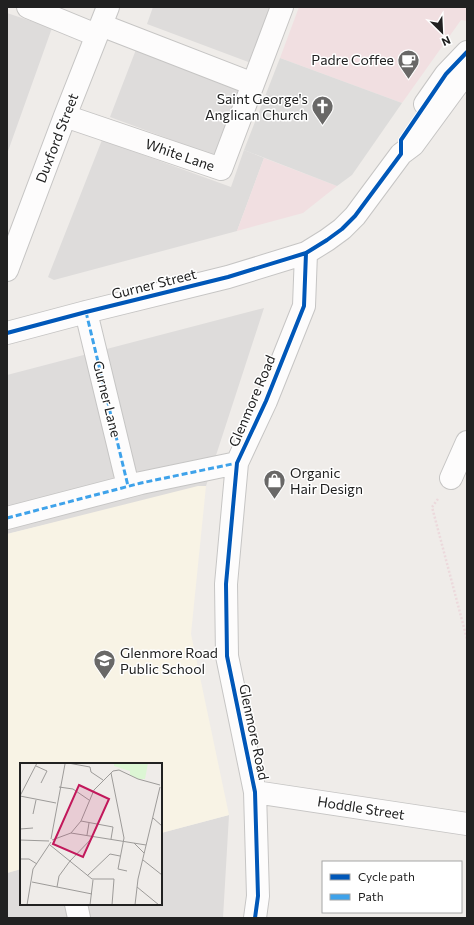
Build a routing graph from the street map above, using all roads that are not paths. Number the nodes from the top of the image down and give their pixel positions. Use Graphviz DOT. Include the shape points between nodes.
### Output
graph roads {
  1 [pos="28,7"];
  2 [pos="282,7"];
  3 [pos="102,23"];
  4 [pos="467,52"];
  5 [pos="467,74"];
  6 [pos="253,84"];
  7 [pos="65,116"];
  8 [pos="401,154"];
  9 [pos="306,252"];
  10 [pos="7,268"];
  11 [pos="86,312"];
  12 [pos="7,333"];
  13 [pos="467,442"];
  14 [pos="237,463"];
  15 [pos="451,478"];
  16 [pos="128,486"];
  17 [pos="7,518"];
  18 [pos="255,792"];
  19 [pos="467,824"];
  20 [pos="76,905"];
  21 [pos="79,918"];
  22 [pos="255,918"];
  1 -- 3 [label="street"];
  2 -- 6 [label="street, White Lane"];
  3 -- 6 [label="street"];
  3 -- 7 [label="street, Duxford Street"];
  4 -- 8 [label="street" via="446,74 401,140"];
  5 -- 8 [label="street" via="413,145"];
  6 -- 7 [label="street, White Lane" via="221,169"];
  7 -- 10 [label="street, Duxford Street"];
  8 -- 9 [label="street" via="347,225"];
  9 -- 11 [label="street, Gurner Street" via="228,277"];
  9 -- 14 [label="street, Glenmore Road" via="304,306 266,401"];
  11 -- 12 [label="street, Gurner Street"];
  11 -- 16 [label="street, Gurner Lane"];
  13 -- 15 [label="street"];
  14 -- 16 [label="street"];
  14 -- 18 [label="street, Glenmore Road" via="226,584 227,656"];
  16 -- 17 [label="street"];
  18 -- 19 [label="street, Hoddle Street"];
  18 -- 22 [label="street, Glenmore Road" via="258,896"];
  20 -- 21 [label="street"];
}
